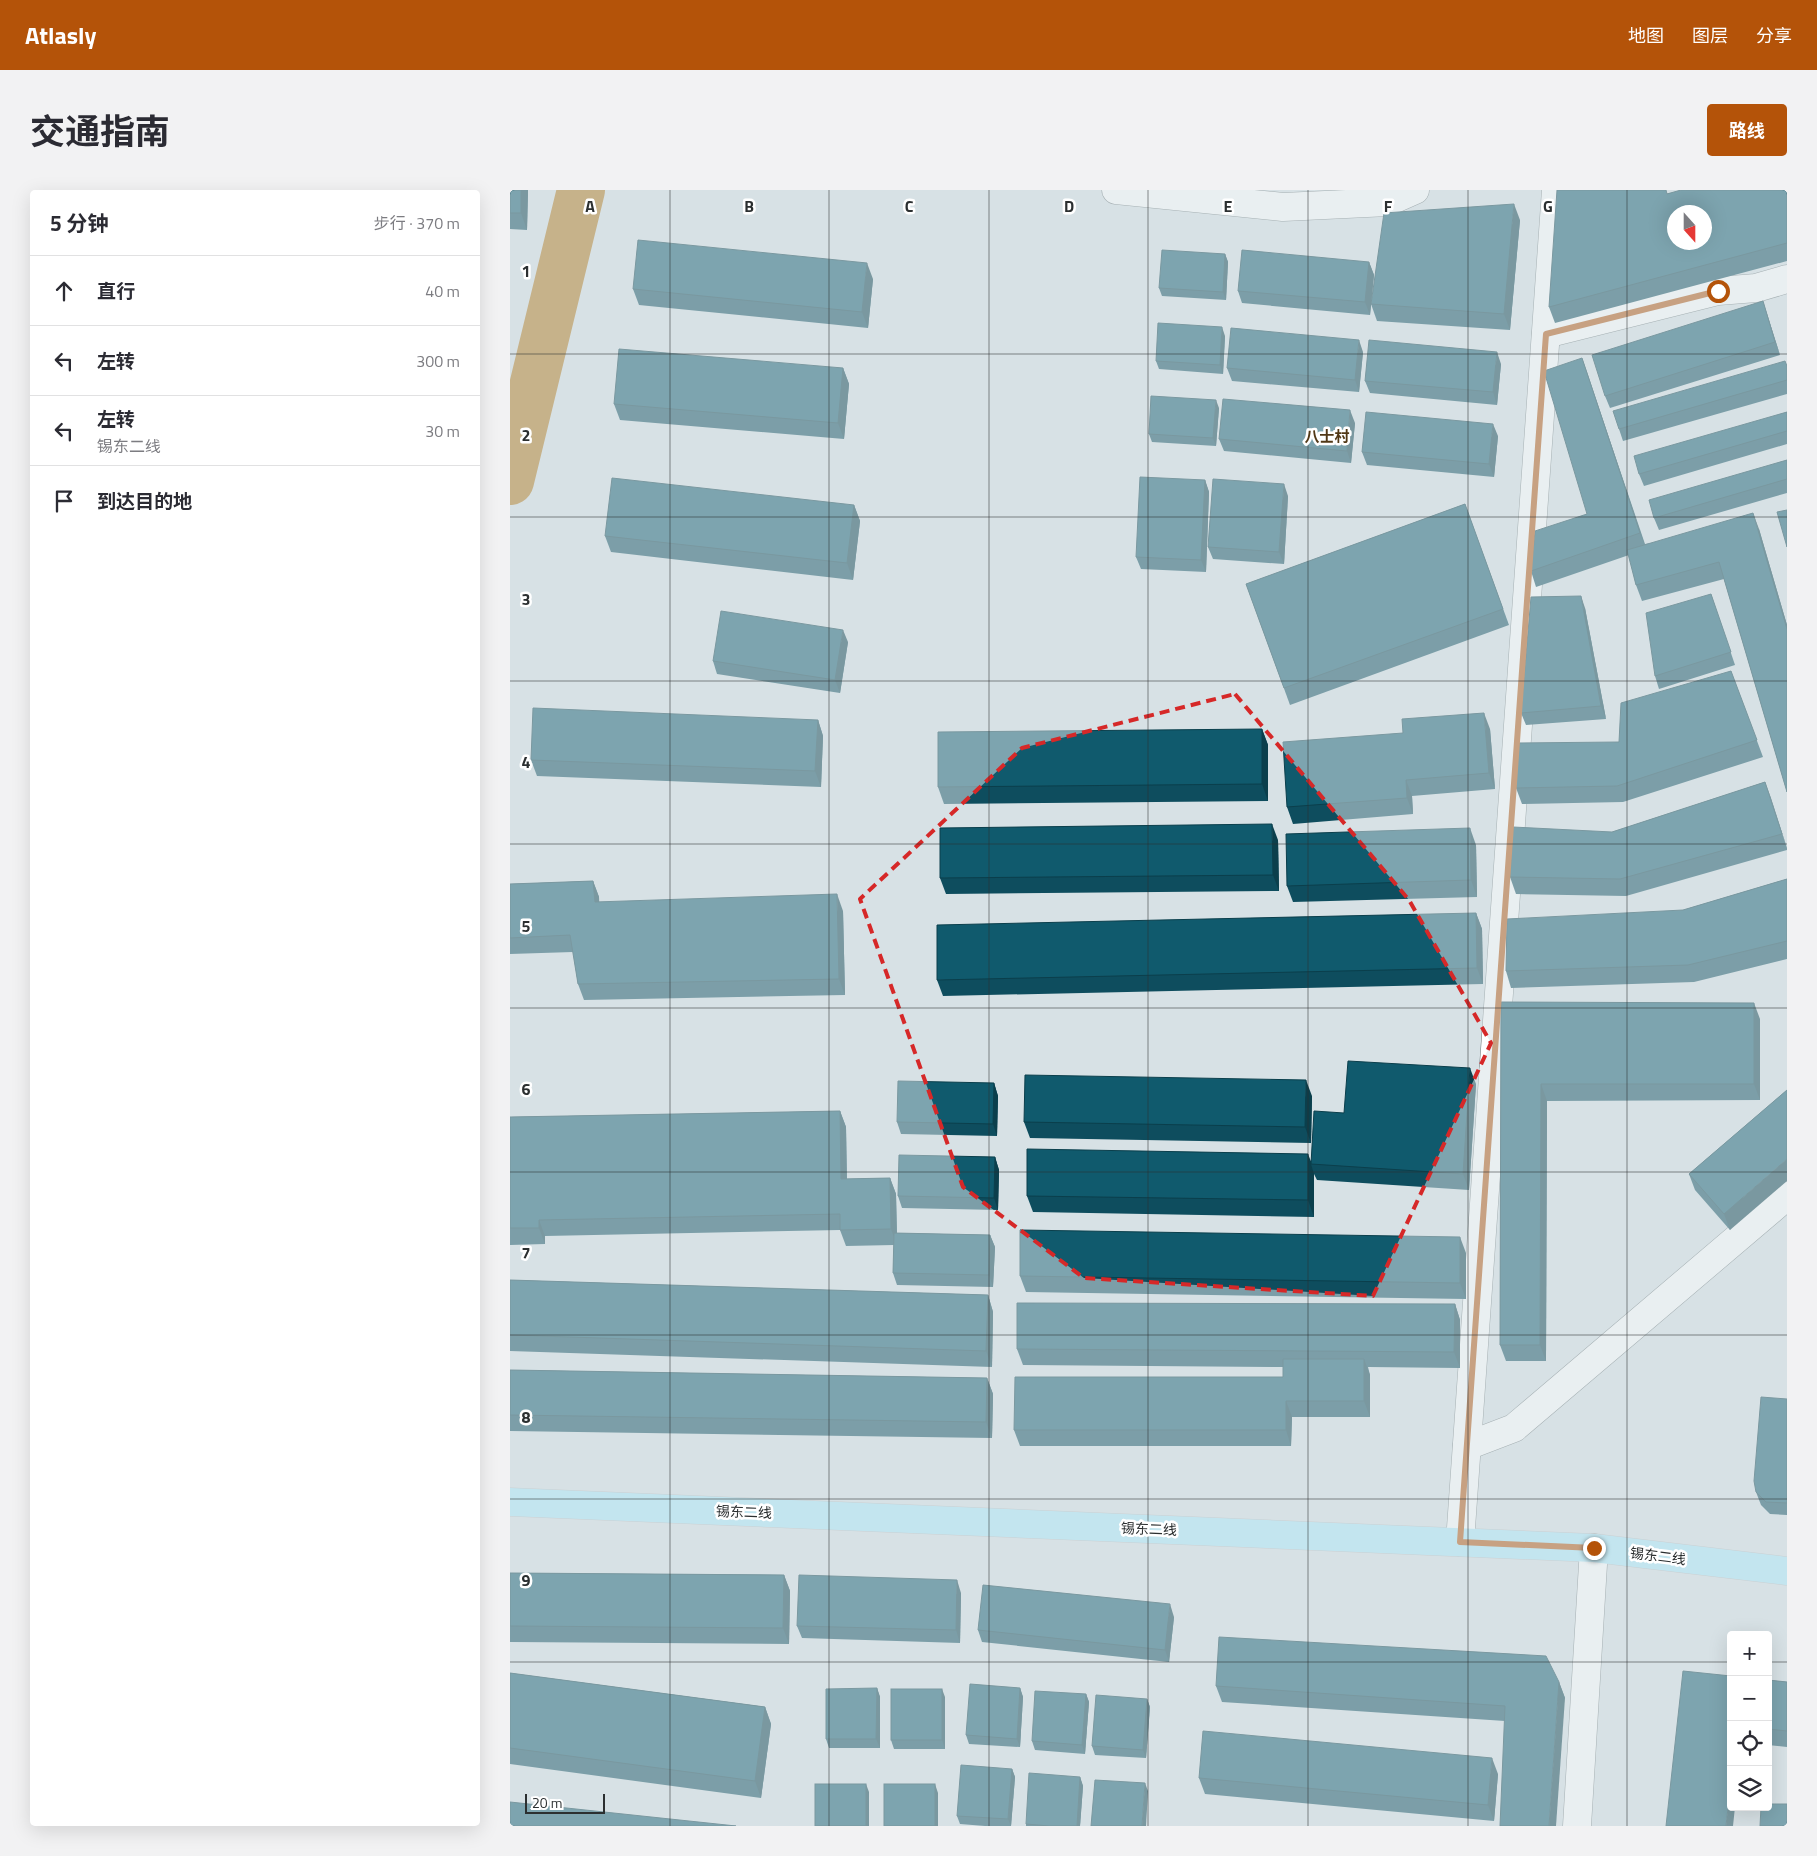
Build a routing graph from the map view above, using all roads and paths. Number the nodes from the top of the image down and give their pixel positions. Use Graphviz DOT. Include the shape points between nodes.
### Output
graph roads {
  1 [pos="1116,190"];
  2 [pos="1414,190"];
  3 [pos="1556,190"];
  4 [pos="1787,279"];
  5 [pos="1546,334"];
  6 [pos="1787,1196"];
  7 [pos="1467,1446"];
  8 [pos="510,1502"];
  9 [pos="1460,1542"];
  10 [pos="1594,1548"];
  11 [pos="1787,1571"];
  12 [pos="1576,1826"];
  1 -- 2 [label="street" via="1283,207 1388,202"];
  3 -- 5 [label="street"];
  4 -- 5 [label="street" via="1756,288 1718,291"];
  5 -- 7 [label="street"];
  6 -- 7 [label="street" via="1514,1428"];
  7 -- 9 [label="street"];
  8 -- 9 [label="main road, 锡东二线"];
  9 -- 10 [label="main road, 锡东二线"];
  10 -- 11 [label="main road, 锡东二线"];
  10 -- 12 [label="street"];
}
